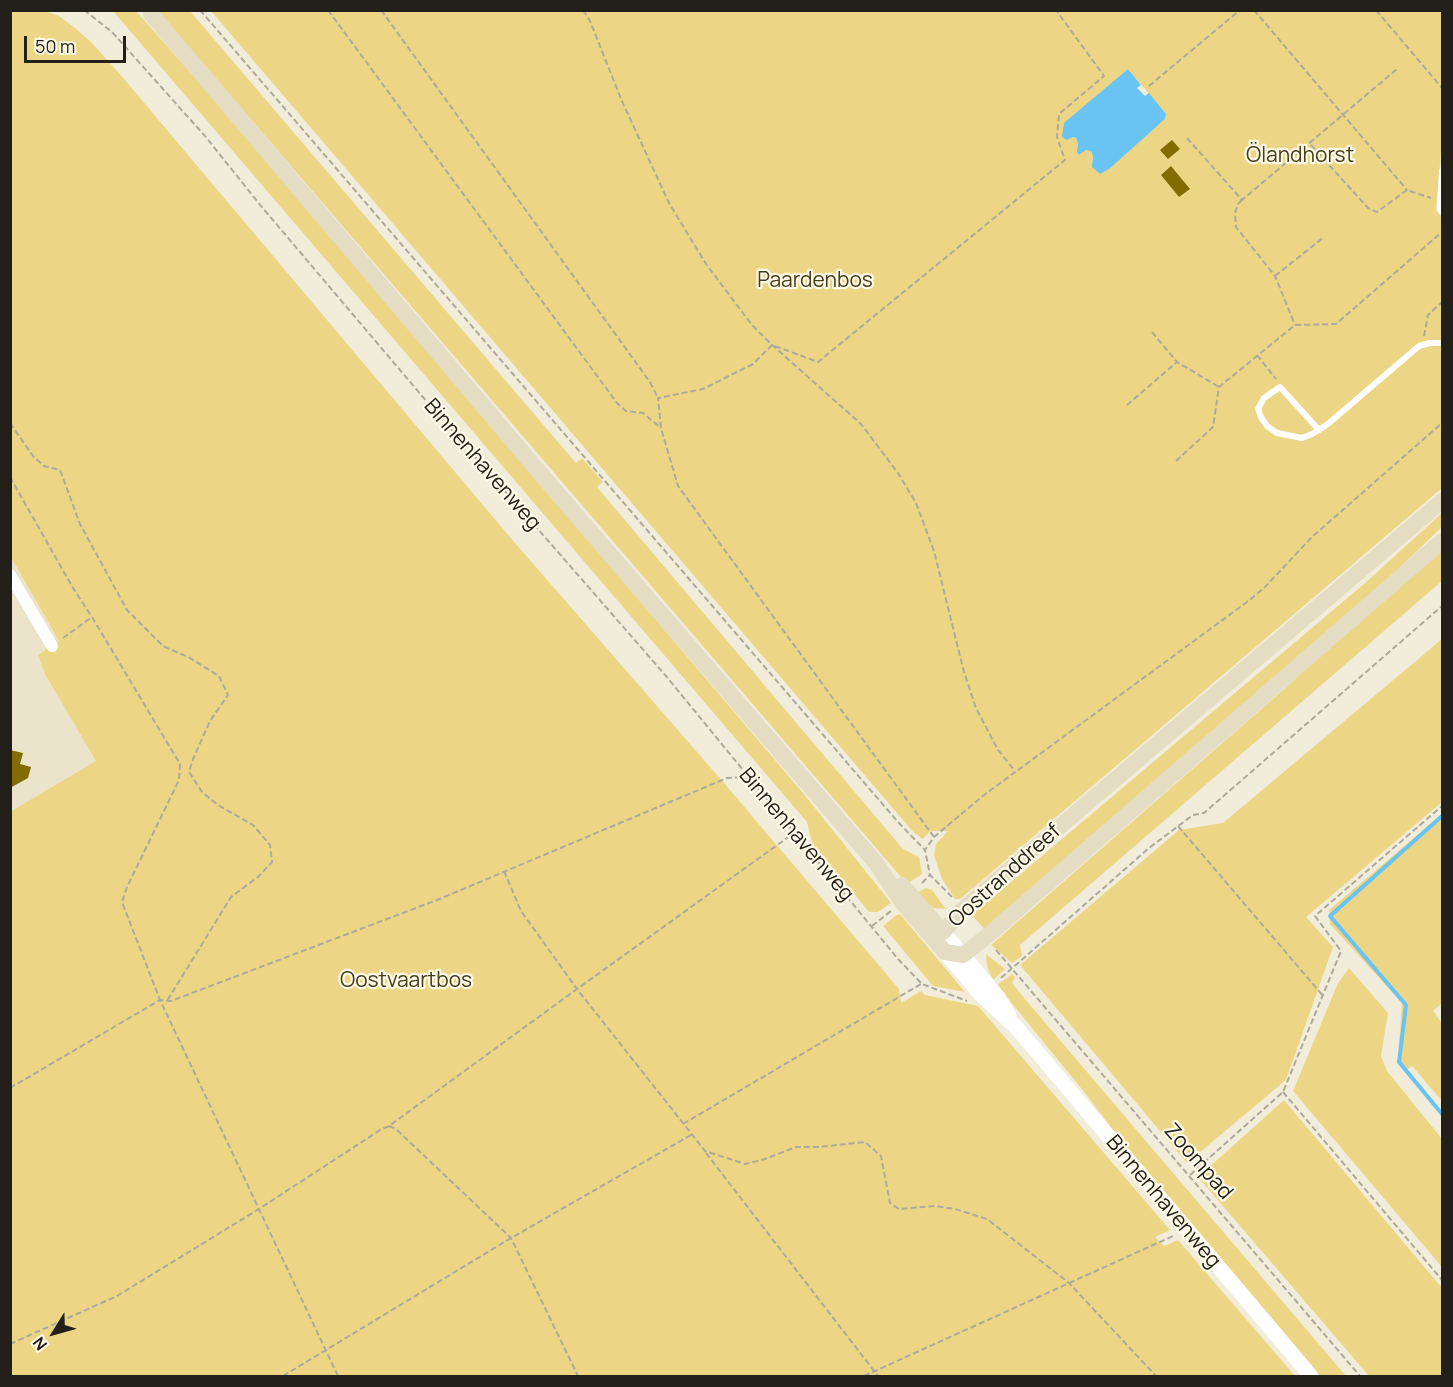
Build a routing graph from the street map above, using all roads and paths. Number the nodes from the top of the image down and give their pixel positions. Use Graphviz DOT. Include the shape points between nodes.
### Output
graph roads {
  1 [pos="84,10"];
  2 [pos="200,10"];
  3 [pos="328,10"];
  4 [pos="381,10"];
  5 [pos="583,10"];
  6 [pos="1056,10"];
  7 [pos="1240,10"];
  8 [pos="1254,10"];
  9 [pos="1376,10"];
  10 [pos="148,12"];
  11 [pos="1397,69"];
  12 [pos="1149,86"];
  13 [pos="1443,88"];
  14 [pos="1343,115"];
  15 [pos="1187,138"];
  16 [pos="1310,144"];
  17 [pos="1443,171"];
  18 [pos="1407,190"];
  19 [pos="1440,199"];
  20 [pos="1242,200"];
  21 [pos="1443,212"];
  22 [pos="1443,232"];
  23 [pos="1324,237"];
  24 [pos="1275,276"];
  25 [pos="1443,302"];
  26 [pos="1294,325"];
  27 [pos="1152,332"];
  28 [pos="1443,343"];
  29 [pos="1424,344"];
  30 [pos="772,345"];
  31 [pos="1257,355"];
  32 [pos="1177,362"];
  33 [pos="1219,387"];
  34 [pos="1280,387"];
  35 [pos="658,398"];
  36 [pos="1127,405"];
  37 [pos="10,423"];
  38 [pos="1443,423"];
  39 [pos="661,428"];
  40 [pos="1318,430"];
  41 [pos="1176,461"];
  42 [pos="10,477"];
  43 [pos="1443,501"];
  44 [pos="1443,541"];
  45 [pos="10,575"];
  46 [pos="1443,606"];
  47 [pos="92,617"];
  48 [pos="52,646"];
  49 [pos="1015,772"];
  50 [pos="751,781"];
  51 [pos="1443,807"];
  52 [pos="1179,826"];
  53 [pos="794,833"];
  54 [pos="934,837"];
  55 [pos="925,850"];
  56 [pos="876,863"];
  57 [pos="504,871"];
  58 [pos="930,875"];
  59 [pos="943,932"];
  60 [pos="986,937"];
  61 [pos="945,952"];
  62 [pos="963,955"];
  63 [pos="1011,968"];
  64 [pos="922,984"];
  65 [pos="577,989"];
  66 [pos="981,996"];
  67 [pos="1324,997"];
  68 [pos="160,1000"];
  69 [pos="167,1001"];
  70 [pos="1016,1027"];
  71 [pos="10,1088"];
  72 [pos="1283,1092"];
  73 [pos="683,1124"];
  74 [pos="389,1126"];
  75 [pos="691,1135"];
  76 [pos="705,1151"];
  77 [pos="1190,1176"];
  78 [pos="259,1209"];
  79 [pos="1186,1230"];
  80 [pos="511,1238"];
  81 [pos="1443,1280"];
  82 [pos="1069,1283"];
  83 [pos="10,1344"];
  84 [pos="326,1351"];
  85 [pos="876,1371"];
  86 [pos="283,1377"];
  87 [pos="338,1377"];
  88 [pos="578,1377"];
  89 [pos="864,1377"];
  90 [pos="878,1377"];
  91 [pos="1156,1377"];
  92 [pos="1311,1377"];
  93 [pos="1360,1377"];
  1 -- 50 [label="path, Binnenhavenweg" via="112,32 205,136"];
  2 -- 55 [label="path"];
  3 -- 39 [label="path" via="617,403 626,411 643,413"];
  4 -- 35 [label="path"];
  5 -- 30 [label="path" via="669,203 706,264"];
  6 -- 30 [label="path" via="1104,76 1059,114 1057,137 1065,160 818,362"];
  7 -- 12 [label="path"];
  8 -- 14 [label="path"];
  9 -- 13 [label="path"];
  10 -- 56 [label="main road, Binnenhavenweg"];
  11 -- 14 [label="path"];
  14 -- 16 [label="path"];
  14 -- 18 [label="path"];
  15 -- 20 [label="path"];
  16 -- 18 [label="path" via="1377,213"];
  16 -- 20 [label="path"];
  17 -- 19 [label="lane"];
  18 -- 19 [label="path"];
  19 -- 21 [label="lane"];
  20 -- 24 [label="path" via="1234,213 1236,227"];
  22 -- 26 [label="path" via="1336,324"];
  23 -- 24 [label="path"];
  24 -- 26 [label="path"];
  25 -- 29 [label="path" via="1427,317"];
  26 -- 31 [label="path"];
  27 -- 32 [label="path"];
  28 -- 29 [label="lane"];
  29 -- 40 [label="lane"];
  30 -- 35 [label="path" via="753,364 703,389"];
  30 -- 49 [label="path" via="861,424 916,503 934,550 976,708 998,750"];
  31 -- 33 [label="path"];
  31 -- 34 [label="path"];
  32 -- 33 [label="path"];
  32 -- 36 [label="path"];
  33 -- 41 [label="path" via="1213,427"];
  34 -- 40 [label="lane"];
  34 -- 40 [label="lane" via="1264,398 1258,409 1267,426 1277,433 1302,438"];
  35 -- 39 [label="path"];
  37 -- 69 [label="path" via="33,456 44,466 60,470 80,524 127,610 163,646 219,676 228,695 210,721 189,772 202,792 253,825 270,845 272,862 231,897"];
  38 -- 49 [label="path" via="1312,537 1247,602"];
  39 -- 54 [label="path" via="678,486"];
  42 -- 47 [label="path"];
  43 -- 59 [label="main road, Oostranddreef" via="972,902"];
  44 -- 60 [label="main road, Oostranddreef"];
  45 -- 48 [label="street"];
  46 -- 52 [label="path" via="1204,813 1193,815"];
  47 -- 48 [label="path"];
  47 -- 68 [label="path" via="180,764 179,780 122,902"];
  49 -- 54 [label="path"];
  50 -- 53 [label="path, Binnenhavenweg"];
  50 -- 57 [label="path" via="727,778"];
  51 -- 67 [label="path" via="1315,916 1341,951"];
  52 -- 63 [label="path"];
  52 -- 67 [label="path"];
  53 -- 64 [label="path, Binnenhavenweg"];
  53 -- 65 [label="path"];
  54 -- 55 [label="path"];
  55 -- 58 [label="path"];
  56 -- 59 [label="main road, Binnenhavenweg" via="903,886"];
  56 -- 61 [label="main road, Binnenhavenweg" via="902,902"];
  57 -- 65 [label="path" via="521,911"];
  57 -- 69 [label="path"];
  59 -- 61 [label="street, Oostranddreef"];
  59 -- 62 [label="street, Binnenhavenweg"];
  60 -- 62 [label="main road, Oostranddreef"];
  60 -- 63 [label="path, Zoompad"];
  61 -- 62 [label="main road, Oostranddreef"];
  61 -- 66 [label="street, Binnenhavenweg"];
  62 -- 70 [label="street, Binnenhavenweg" via="998,997"];
  63 -- 77 [label="path, Zoompad"];
  64 -- 66 [label="path" via="968,1001"];
  64 -- 73 [label="path"];
  65 -- 73 [label="path"];
  65 -- 74 [label="path"];
  66 -- 70 [label="street, Binnenhavenweg"];
  67 -- 72 [label="path"];
  68 -- 69 [label="path"];
  68 -- 71 [label="path"];
  68 -- 78 [label="path"];
  70 -- 79 [label="street, Binnenhavenweg"];
  72 -- 77 [label="path"];
  72 -- 81 [label="path"];
  73 -- 75 [label="path"];
  74 -- 78 [label="path"];
  74 -- 80 [label="path"];
  75 -- 76 [label="path"];
  75 -- 80 [label="path"];
  76 -- 82 [label="path" via="745,1164 796,1147 865,1142 881,1156 890,1203 899,1209 955,1209 987,1219"];
  76 -- 85 [label="path"];
  77 -- 93 [label="path, Zoompad"];
  78 -- 83 [label="path" via="117,1296"];
  78 -- 84 [label="path"];
  79 -- 82 [label="path"];
  79 -- 92 [label="street, Binnenhavenweg"];
  80 -- 84 [label="path"];
  80 -- 88 [label="path"];
  82 -- 85 [label="path"];
  82 -- 91 [label="path"];
  84 -- 86 [label="path"];
  84 -- 87 [label="path"];
  85 -- 89 [label="path"];
  85 -- 90 [label="path"];
}
